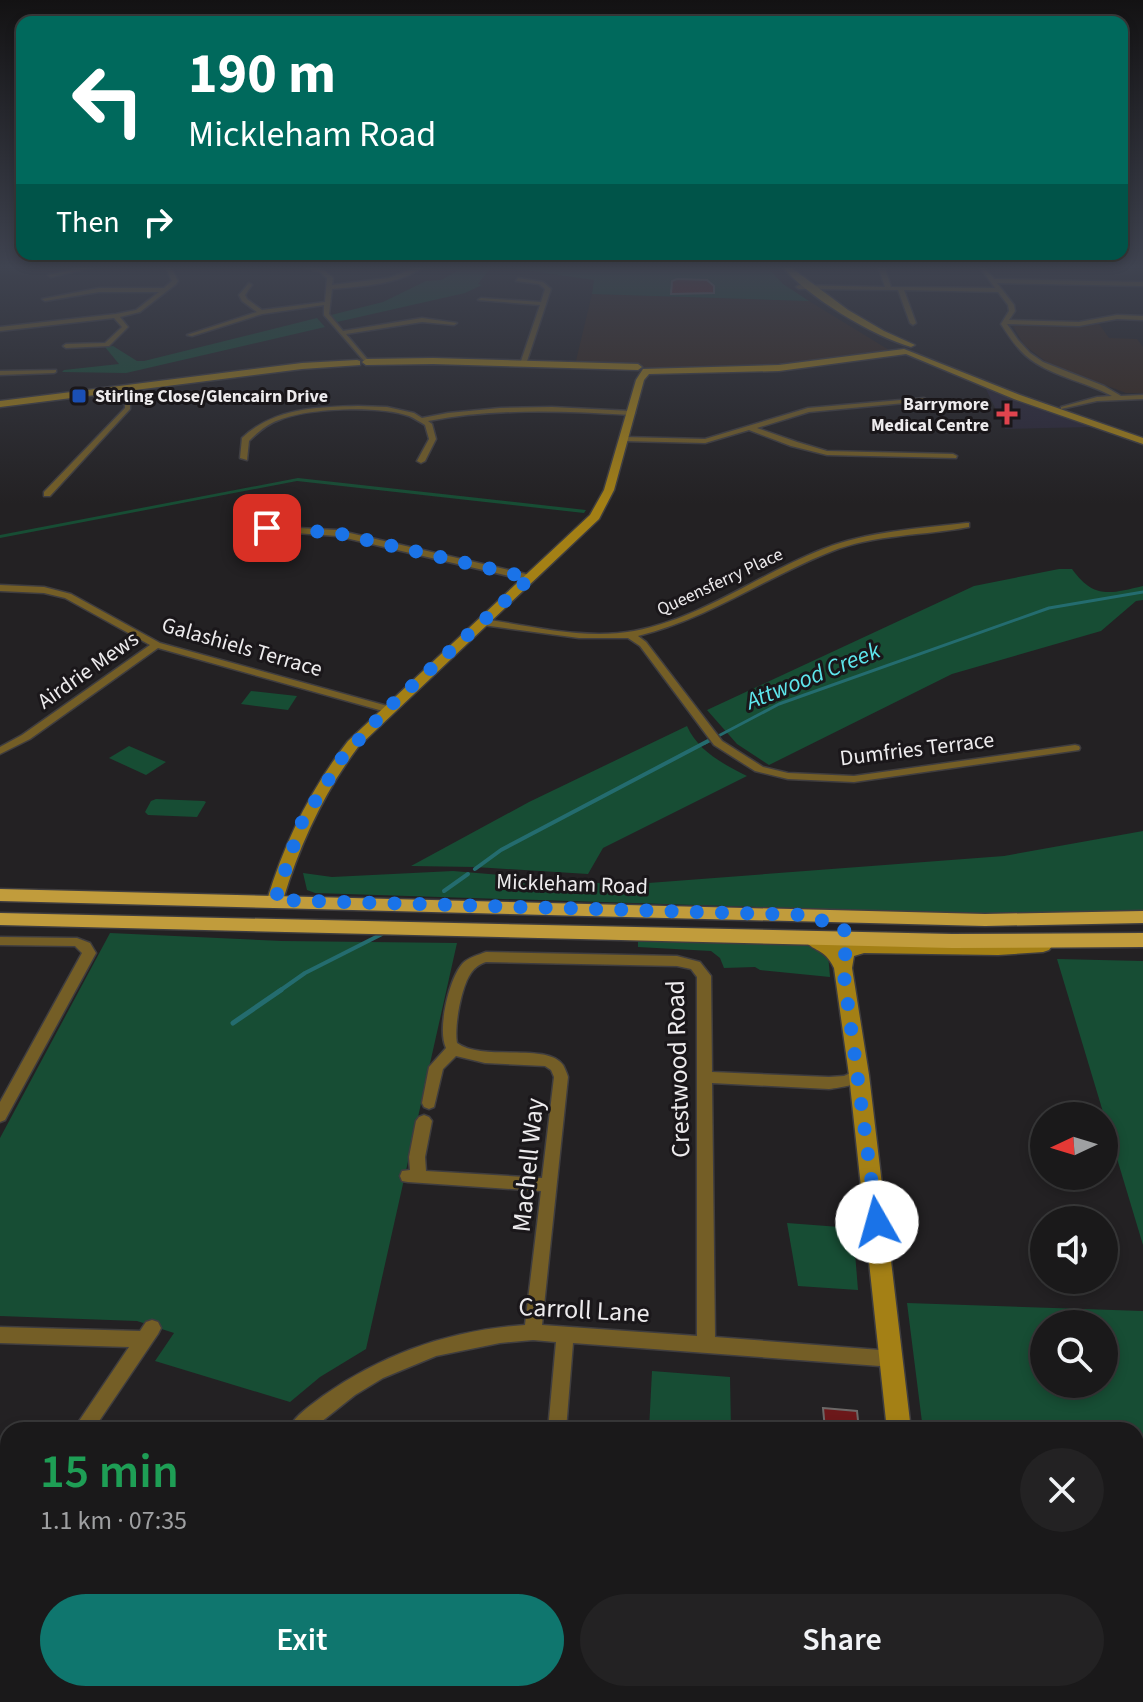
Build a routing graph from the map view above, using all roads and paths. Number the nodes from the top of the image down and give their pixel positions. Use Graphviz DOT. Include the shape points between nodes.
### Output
graph roads {
  1 [pos="90,345"];
  2 [pos="350,345"];
  3 [pos="530,345"];
  4 [pos="900,345"];
  5 [pos="901,345"];
  6 [pos="1015,345"];
  7 [pos="66,346"];
  8 [pos="906,349"];
  9 [pos="360,360"];
  10 [pos="523,364"];
  11 [pos="54,371"];
  12 [pos="642,371"];
  13 [pos="0,373"];
  14 [pos="127,388"];
  15 [pos="1118,397"];
  16 [pos="1143,397"];
  17 [pos="924,400"];
  18 [pos="0,404"];
  19 [pos="1059,409"];
  20 [pos="631,413"];
  21 [pos="422,420"];
  22 [pos="751,428"];
  23 [pos="1143,438"];
  24 [pos="624,439"];
  25 [pos="953,456"];
  26 [pos="244,458"];
  27 [pos="421,461"];
  28 [pos="47,494"];
  29 [pos="966,525"];
  30 [pos="241,527"];
  31 [pos="530,578"];
  32 [pos="0,588"];
  33 [pos="483,622"];
  34 [pos="631,635"];
  35 [pos="157,645"];
  36 [pos="387,709"];
  37 [pos="1075,748"];
  38 [pos="0,751"];
  39 [pos="0,895"];
  40 [pos="126,898"];
  41 [pos="275,900"];
  42 [pos="805,915"];
  43 [pos="1143,917"];
  44 [pos="0,919"];
  45 [pos="180,923"];
  46 [pos="811,938"];
  47 [pos="1143,940"];
  48 [pos="0,941"];
  49 [pos="846,953"];
  50 [pos="454,1049"];
  51 [pos="859,1075"];
  52 [pos="705,1077"];
  53 [pos="429,1103"];
  54 [pos="0,1116"];
  55 [pos="424,1121"];
  56 [pos="550,1185"];
  57 [pos="533,1332"];
  58 [pos="0,1335"];
  59 [pos="565,1335"];
  60 [pos="706,1345"];
  61 [pos="893,1359"];
  62 [pos="88,1422"];
  63 [pos="309,1422"];
  64 [pos="558,1422"];
  65 [pos="898,1422"];
  1 -- 7 [label="street"];
  2 -- 9 [label="street"];
  3 -- 10 [label="street"];
  4 -- 8 [label="street"];
  5 -- 8 [label="street"];
  6 -- 15 [label="street" via="1028,357"];
  8 -- 12 [label="street" via="779,368"];
  8 -- 19 [label="street"];
  9 -- 10 [label="street"];
  9 -- 14 [label="street"];
  10 -- 12 [label="street"];
  11 -- 13 [label="street"];
  12 -- 20 [label="street"];
  14 -- 18 [label="street"];
  14 -- 28 [label="street" via="128,408"];
  15 -- 16 [label="street"];
  15 -- 19 [label="street"];
  17 -- 22 [label="street" via="808,410"];
  19 -- 23 [label="street"];
  20 -- 21 [label="street" via="510,407"];
  20 -- 24 [label="street"];
  21 -- 26 [label="street" via="382,409 313,409 284,415 259,426 245,440"];
  21 -- 27 [label="street" via="434,433 433,446"];
  22 -- 24 [label="street" via="687,443"];
  22 -- 25 [label="street" via="827,453"];
  24 -- 31 [label="street" via="595,517"];
  29 -- 34 [label="street, Queensferry Place" via="851,542 691,617"];
  30 -- 31 [label="street" via="337,533"];
  31 -- 33 [label="street"];
  32 -- 35 [label="street, Galashiels Terrace" via="68,596"];
  33 -- 34 [label="street, Queensferry Place"];
  33 -- 36 [label="street"];
  34 -- 37 [label="street, Dumfries Terrace" via="718,743 759,769 854,779"];
  35 -- 36 [label="street, Galashiels Terrace"];
  35 -- 38 [label="street, Airdrie Mews"];
  36 -- 41 [label="street" via="342,758 312,802"];
  39 -- 40 [label="main road, Mickleham Road"];
  40 -- 41 [label="main road, Mickleham Road"];
  40 -- 45 [label="main road" via="114,904 121,916"];
  41 -- 42 [label="main road, Mickleham Road"];
  42 -- 43 [label="main road, Mickleham Road" via="1031,921"];
  42 -- 49 [label="main road" via="844,928"];
  44 -- 45 [label="main road"];
  45 -- 46 [label="main road"];
  46 -- 49 [label="main road"];
  46 -- 49 [label="street"];
  47 -- 49 [label="main road"];
  48 -- 54 [label="street" via="77,942 89,953"];
  49 -- 51 [label="street"];
  50 -- 52 [label="street, Crestwood Road" via="449,1032 463,971 476,958 691,963 704,976"];
  50 -- 53 [label="street" via="436,1067"];
  50 -- 56 [label="street, Machell Way" via="469,1055 541,1059 557,1067 561,1081"];
  51 -- 52 [label="street" via="829,1083"];
  51 -- 61 [label="street"];
  52 -- 60 [label="street, Crestwood Road"];
  55 -- 56 [label="street" via="413,1176"];
  56 -- 57 [label="street, Machell Way"];
  57 -- 59 [label="street, Carroll Lane"];
  57 -- 63 [label="street, Carroll Lane" via="460,1340 413,1356 366,1377 323,1406"];
  58 -- 62 [label="street" via="148,1334"];
  59 -- 60 [label="street, Carroll Lane"];
  59 -- 64 [label="street"];
  60 -- 61 [label="street, Carroll Lane"];
  61 -- 65 [label="street"];
}
